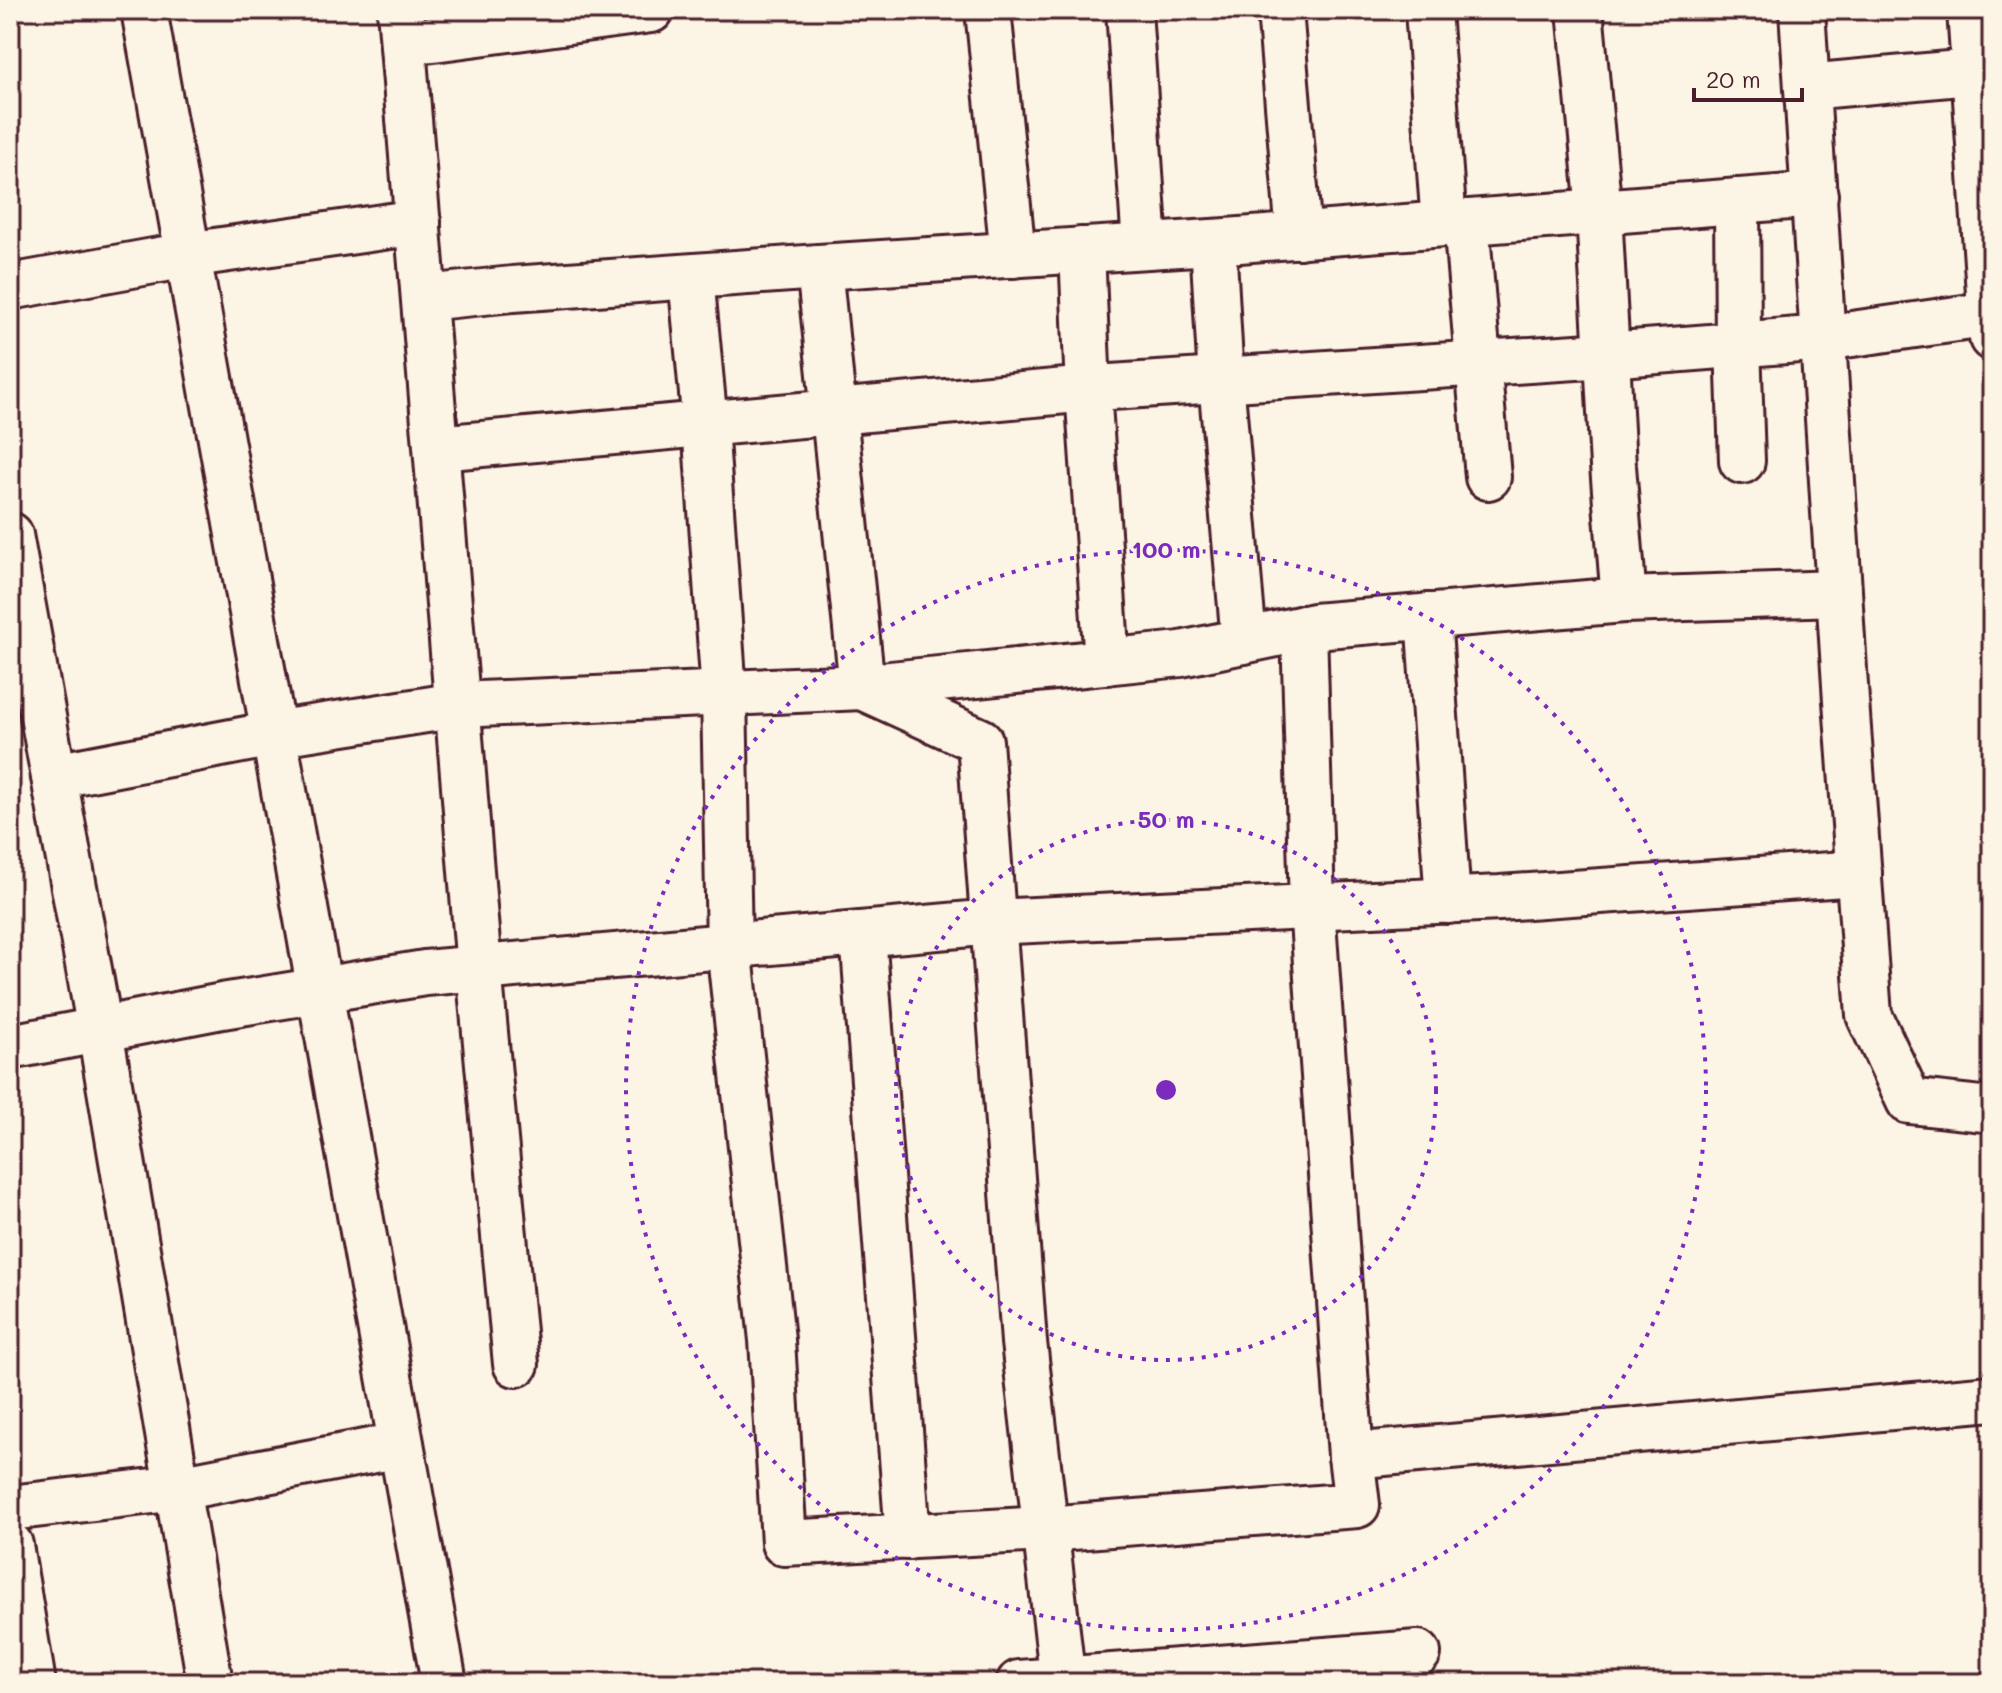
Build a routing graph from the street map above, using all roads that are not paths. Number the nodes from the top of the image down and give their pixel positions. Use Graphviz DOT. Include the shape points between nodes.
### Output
graph roads {
  1 [pos="144,10"];
  2 [pos="651,10"];
  3 [pos="988,10"];
  4 [pos="1129,10"];
  5 [pos="1280,10"];
  6 [pos="1428,10"];
  7 [pos="1580,10"];
  8 [pos="1802,10"];
  9 [pos="1970,10"];
  10 [pos="546,17"];
  11 [pos="402,26"];
  12 [pos="1983,71"];
  13 [pos="1807,87"];
  14 [pos="1815,195"];
  15 [pos="1737,201"];
  16 [pos="1599,212"];
  17 [pos="418,222"];
  18 [pos="1455,223"];
  19 [pos="1299,236"];
  20 [pos="1213,242"];
  21 [pos="1145,246"];
  22 [pos="1082,250"];
  23 [pos="187,255"];
  24 [pos="1013,255"];
  25 [pos="819,267"];
  26 [pos="691,277"];
  27 [pos="10,287"];
  28 [pos="424,298"];
  29 [pos="1991,322"];
  30 [pos="1824,338"];
  31 [pos="1738,344"];
  32 [pos="1607,355"];
  33 [pos="1477,363"];
  34 [pos="1221,380"];
  35 [pos="1088,390"];
  36 [pos="834,413"];
  37 [pos="705,425"];
  38 [pos="438,448"];
  39 [pos="1742,461"];
  40 [pos="1488,477"];
  41 [pos="10,535"];
  42 [pos="1839,593"];
  43 [pos="1624,600"];
  44 [pos="1428,616"];
  45 [pos="1304,628"];
  46 [pos="1244,641"];
  47 [pos="1107,662"];
  48 [pos="862,687"];
  49 [pos="724,693"];
  50 [pos="458,705"];
  51 [pos="273,734"];
  52 [pos="54,776"];
  53 [pos="1859,873"];
  54 [pos="1448,901"];
  55 [pos="1312,907"];
  56 [pos="993,922"];
  57 [pos="863,934"];
  58 [pos="729,946"];
  59 [pos="479,968"];
  60 [pos="320,990"];
  61 [pos="100,1030"];
  62 [pos="10,1047"];
  63 [pos="1992,1110"];
  64 [pos="516,1364"];
  65 [pos="1992,1398"];
  66 [pos="401,1445"];
  67 [pos="1351,1456"];
  68 [pos="178,1488"];
  69 [pos="10,1508"];
  70 [pos="1046,1529"];
  71 [pos="908,1537"];
  72 [pos="10,1545"];
  73 [pos="1418,1653"];
  74 [pos="1063,1682"];
  75 [pos="33,1683"];
  76 [pos="210,1683"];
  77 [pos="444,1683"];
  78 [pos="1019,1683"];
  1 -- 23 [label="street"];
  2 -- 10 [label="street"];
  3 -- 24 [label="street"];
  4 -- 21 [label="street"];
  5 -- 19 [label="street"];
  6 -- 18 [label="street"];
  7 -- 16 [label="street"];
  8 -- 13 [label="street"];
  9 -- 12 [label="street"];
  10 -- 11 [label="street"];
  11 -- 17 [label="street"];
  12 -- 13 [label="street"];
  12 -- 29 [label="street"];
  13 -- 14 [label="street"];
  14 -- 15 [label="street"];
  14 -- 30 [label="street"];
  15 -- 16 [label="street"];
  15 -- 31 [label="street"];
  16 -- 18 [label="street"];
  16 -- 32 [label="street"];
  17 -- 23 [label="street"];
  17 -- 28 [label="street"];
  18 -- 19 [label="street"];
  18 -- 33 [label="street"];
  19 -- 20 [label="street"];
  20 -- 21 [label="street"];
  20 -- 34 [label="street"];
  21 -- 22 [label="street"];
  22 -- 24 [label="street"];
  22 -- 35 [label="street"];
  23 -- 27 [label="street"];
  23 -- 51 [label="street"];
  24 -- 25 [label="street"];
  25 -- 26 [label="street"];
  25 -- 36 [label="street"];
  26 -- 28 [label="street"];
  26 -- 37 [label="street"];
  28 -- 38 [label="street"];
  29 -- 30 [label="street"];
  30 -- 31 [label="street"];
  30 -- 42 [label="street"];
  31 -- 32 [label="street"];
  31 -- 39 [label="street"];
  32 -- 33 [label="street"];
  32 -- 43 [label="street"];
  33 -- 34 [label="street"];
  33 -- 40 [label="street"];
  34 -- 35 [label="street"];
  34 -- 46 [label="street"];
  35 -- 36 [label="street"];
  35 -- 47 [label="street"];
  36 -- 37 [label="street"];
  36 -- 48 [label="street"];
  37 -- 38 [label="street"];
  37 -- 49 [label="street"];
  38 -- 50 [label="street"];
  41 -- 52 [label="street"];
  42 -- 43 [label="street"];
  42 -- 53 [label="street"];
  43 -- 44 [label="street"];
  44 -- 45 [label="street"];
  44 -- 54 [label="street"];
  45 -- 46 [label="street"];
  45 -- 55 [label="street"];
  46 -- 47 [label="street"];
  47 -- 48 [label="street"];
  48 -- 49 [label="street"];
  48 -- 56 [label="street" via="980,741"];
  49 -- 50 [label="street"];
  49 -- 58 [label="street"];
  50 -- 51 [label="street"];
  50 -- 59 [label="street"];
  51 -- 52 [label="street"];
  51 -- 60 [label="street"];
  52 -- 61 [label="street"];
  53 -- 54 [label="street"];
  53 -- 63 [label="street" via="1869,1015 1909,1101"];
  54 -- 55 [label="street"];
  55 -- 56 [label="street"];
  55 -- 67 [label="street"];
  56 -- 57 [label="street"];
  56 -- 70 [label="street" via="1024,1342"];
  57 -- 58 [label="street"];
  57 -- 71 [label="street"];
  58 -- 59 [label="street"];
  58 -- 71 [label="street" via="772,1340 784,1543"];
  59 -- 60 [label="street"];
  59 -- 64 [label="street"];
  60 -- 61 [label="street"];
  60 -- 66 [label="street"];
  61 -- 62 [label="street"];
  61 -- 68 [label="street"];
  65 -- 67 [label="street"];
  66 -- 68 [label="street"];
  66 -- 77 [label="street"];
  67 -- 70 [label="street" via="1357,1505"];
  68 -- 69 [label="street"];
  68 -- 76 [label="street"];
  70 -- 71 [label="street"];
  70 -- 74 [label="street"];
  72 -- 75 [label="street"];
  73 -- 74 [label="street"];
  74 -- 78 [label="street"];
}
